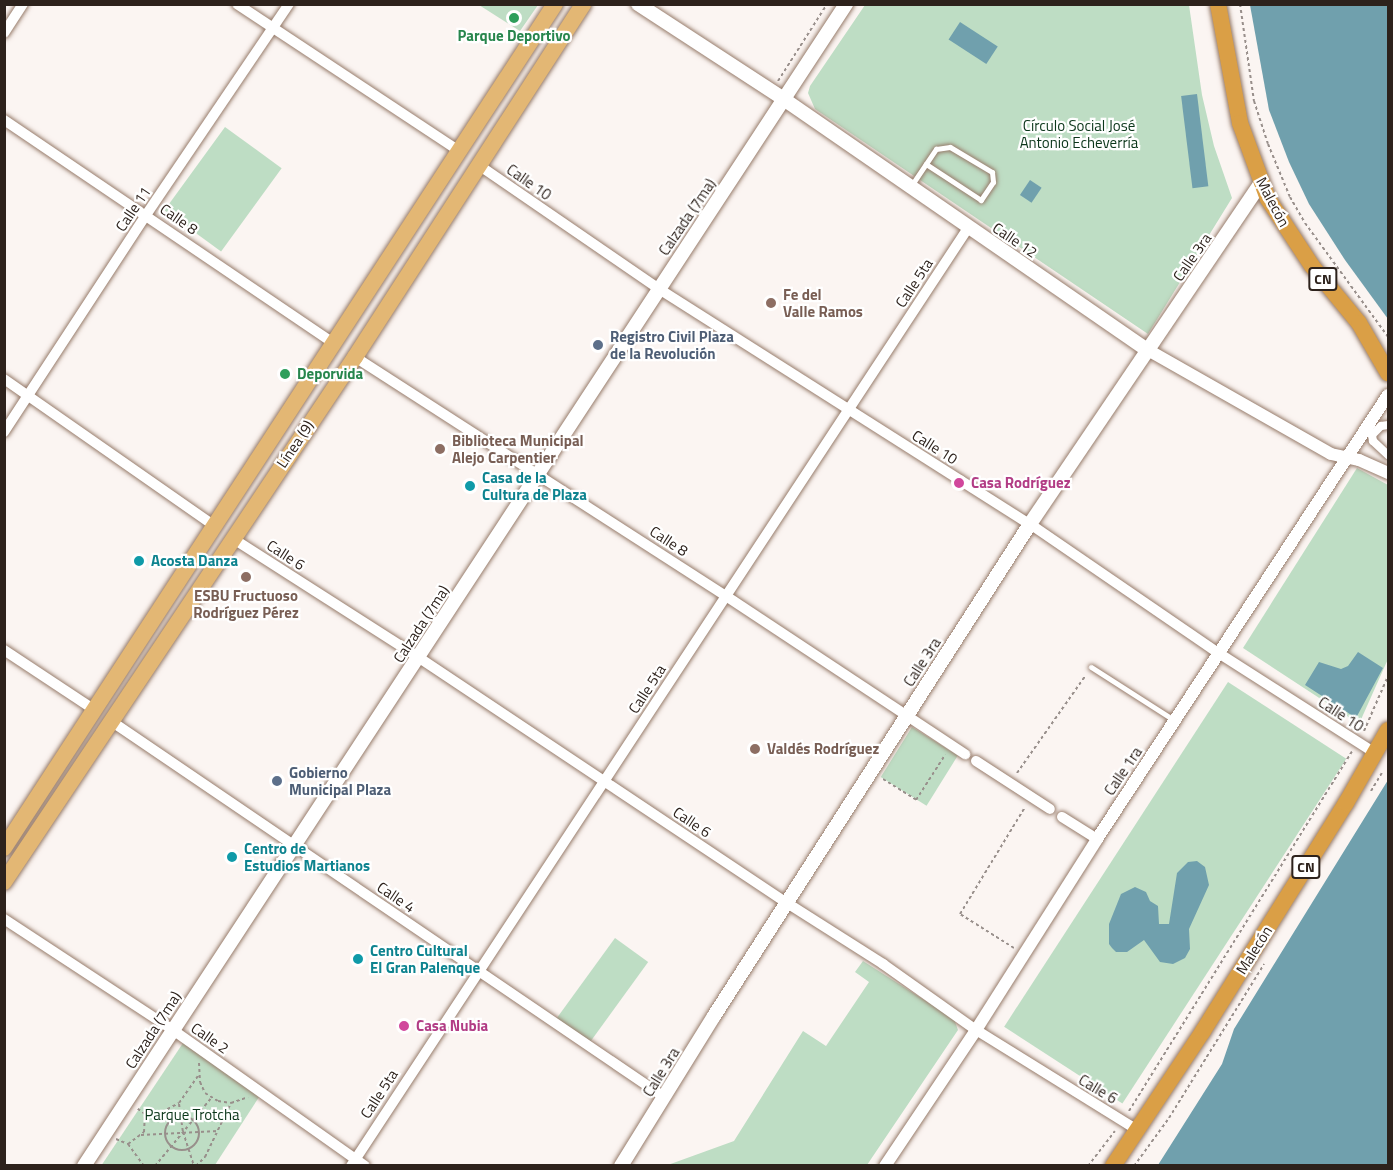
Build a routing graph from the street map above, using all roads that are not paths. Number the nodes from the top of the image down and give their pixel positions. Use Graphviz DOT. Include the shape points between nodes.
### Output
graph roads {
  1 [pos="23,4"];
  2 [pos="237,4"];
  3 [pos="289,4"];
  4 [pos="555,4"];
  5 [pos="583,4"];
  6 [pos="638,4"];
  7 [pos="846,4"];
  8 [pos="1218,4"];
  9 [pos="273,29"];
  10 [pos="4,33"];
  11 [pos="785,100"];
  12 [pos="4,120"];
  13 [pos="461,153"];
  14 [pos="926,164"];
  15 [pos="480,166"];
  16 [pos="1261,183"];
  17 [pos="910,188"];
  18 [pos="146,215"];
  19 [pos="968,228"];
  20 [pos="659,289"];
  21 [pos="335,344"];
  22 [pos="1148,350"];
  23 [pos="355,357"];
  24 [pos="1389,373"];
  25 [pos="4,379"];
  26 [pos="29,395"];
  27 [pos="1389,395"];
  28 [pos="849,410"];
  29 [pos="1389,425"];
  30 [pos="4,432"];
  31 [pos="1389,455"];
  32 [pos="1347,458"];
  33 [pos="1389,473"];
  34 [pos="539,475"];
  35 [pos="1030,524"];
  36 [pos="215,526"];
  37 [pos="232,538"];
  38 [pos="726,596"];
  39 [pos="4,650"];
  40 [pos="1220,654"];
  41 [pos="418,657"];
  42 [pos="1091,667"];
  43 [pos="96,711"];
  44 [pos="907,717"];
  45 [pos="111,721"];
  46 [pos="1175,721"];
  47 [pos="1389,730"];
  48 [pos="1375,753"];
  49 [pos="965,754"];
  50 [pos="976,761"];
  51 [pos="604,782"];
  52 [pos="1050,809"];
  53 [pos="1062,817"];
  54 [pos="1097,838"];
  55 [pos="294,847"];
  56 [pos="4,848"];
  57 [pos="4,882"];
  58 [pos="788,903"];
  59 [pos="4,919"];
  60 [pos="479,970"];
  61 [pos="173,1030"];
  62 [pos="976,1030"];
  63 [pos="664,1098"];
  64 [pos="1130,1126"];
  65 [pos="353,1162"];
  66 [pos="84,1166"];
  67 [pos="365,1166"];
  68 [pos="621,1166"];
  69 [pos="885,1166"];
  70 [pos="1113,1166"];
  1 -- 10 [label="street"];
  2 -- 9 [label="street"];
  3 -- 9 [label="street, Calle 11"];
  4 -- 13 [label="main road, Línea (9)"];
  5 -- 15 [label="main road, Línea (9)"];
  6 -- 11 [label="main road, Calle 12"];
  7 -- 11 [label="main road, Calzada (7ma)"];
  8 -- 16 [label="highway, Malecón / CN" via="1233,93"];
  9 -- 13 [label="street"];
  9 -- 18 [label="street, Calle 11"];
  11 -- 17 [label="main road, Calle 12"];
  11 -- 20 [label="main road, Calzada (7ma)"];
  12 -- 18 [label="street, Calle 8"];
  13 -- 21 [label="main road, Línea (9)"];
  14 -- 14 [label="lane" via="981,200 993,182 992,172 950,147 936,149"];
  14 -- 17 [label="lane"];
  15 -- 20 [label="street, Calle 10"];
  15 -- 23 [label="main road, Línea (9)"];
  16 -- 22 [label="main road, Calle 3ra"];
  16 -- 24 [label="highway, Malecón / CN" via="1292,238 1359,323"];
  17 -- 19 [label="main road, Calle 12"];
  18 -- 21 [label="street, Calle 8"];
  18 -- 26 [label="street, Calle 11"];
  19 -- 22 [label="main road, Calle 12"];
  19 -- 28 [label="street, Calle 5ta"];
  20 -- 28 [label="street, Calle 10"];
  20 -- 34 [label="main road, Calzada (7ma)"];
  21 -- 36 [label="main road, Línea (9)"];
  22 -- 32 [label="street, Calle 12" via="1331,454"];
  22 -- 35 [label="main road, Calle 3ra"];
  23 -- 34 [label="street, Calle 8"];
  23 -- 37 [label="main road, Línea (9)"];
  25 -- 26 [label="street"];
  26 -- 30 [label="street, Calle 11"];
  26 -- 36 [label="street"];
  27 -- 32 [label="street, Calle 1ra"];
  28 -- 35 [label="street, Calle 10"];
  28 -- 38 [label="street, Calle 5ta"];
  29 -- 31 [label="street" via="1381,426 1372,435 1373,441"];
  32 -- 33 [label="street, Calle 12"];
  32 -- 40 [label="street, Calle 1ra"];
  34 -- 38 [label="street, Calle 8"];
  34 -- 41 [label="main road, Calzada (7ma)"];
  35 -- 40 [label="street, Calle 10"];
  35 -- 44 [label="main road, Calle 3ra"];
  36 -- 43 [label="main road, Línea (9)"];
  37 -- 41 [label="street, Calle 6"];
  37 -- 45 [label="main road, Línea (9)"];
  38 -- 44 [label="street, Calle 8"];
  38 -- 51 [label="street, Calle 5ta"];
  39 -- 43 [label="street"];
  40 -- 46 [label="street, Calle 1ra"];
  40 -- 48 [label="street, Calle 10"];
  41 -- 51 [label="street, Calle 6"];
  41 -- 55 [label="main road, Calzada (7ma)"];
  42 -- 46 [label="lane"];
  43 -- 56 [label="main road, Línea (9)"];
  44 -- 49 [label="street, Calle 8"];
  44 -- 58 [label="main road, Calle 3ra"];
  45 -- 55 [label="street, Calle 4"];
  45 -- 57 [label="main road, Línea (9)"];
  46 -- 54 [label="street, Calle 1ra"];
  47 -- 48 [label="highway, Malecón / CN"];
  48 -- 64 [label="highway, Malecón / CN" via="1209,1023"];
  50 -- 52 [label="street"];
  51 -- 58 [label="street, Calle 6"];
  51 -- 60 [label="street, Calle 5ta"];
  53 -- 54 [label="street"];
  54 -- 62 [label="street, Calle 1ra"];
  55 -- 60 [label="street, Calle 4"];
  55 -- 61 [label="main road, Calzada (7ma)"];
  58 -- 62 [label="street, Calle 6"];
  58 -- 63 [label="main road, Calle 3ra"];
  59 -- 61 [label="street, Calle 2"];
  60 -- 63 [label="street, Calle 4"];
  60 -- 65 [label="street, Calle 5ta"];
  61 -- 65 [label="street, Calle 2"];
  61 -- 66 [label="main road, Calzada (7ma)"];
  62 -- 64 [label="street, Calle 6"];
  62 -- 69 [label="street, Calle 1ra"];
  63 -- 68 [label="main road, Calle 3ra"];
  64 -- 70 [label="highway, Malecón / CN"];
  65 -- 67 [label="street, Calle 2"];
}
